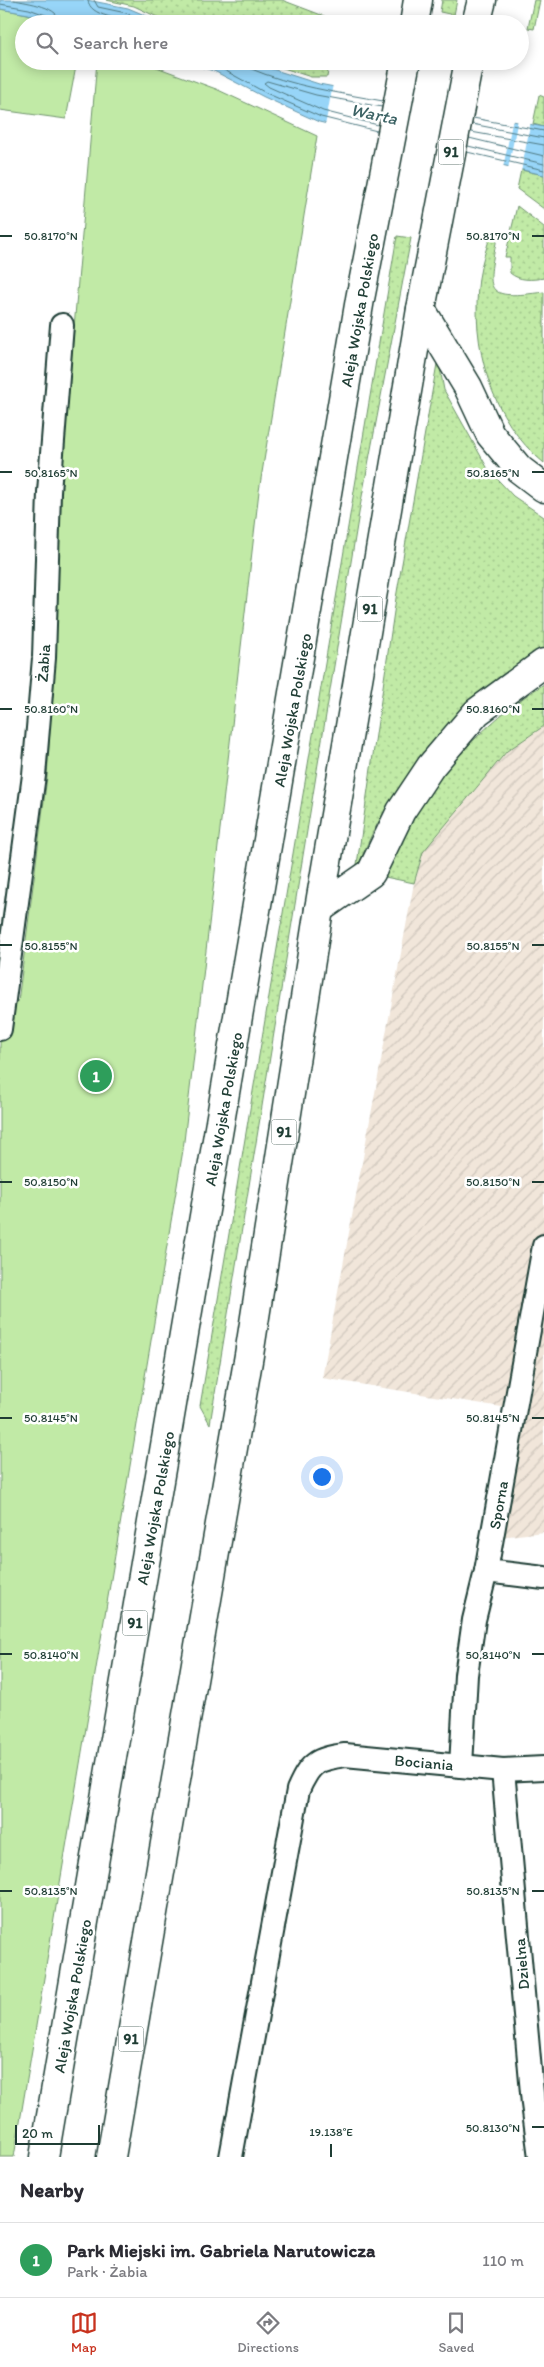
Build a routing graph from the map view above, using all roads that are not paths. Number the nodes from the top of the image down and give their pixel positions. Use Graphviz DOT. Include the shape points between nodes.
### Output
graph roads {
  1 [pos="404,70"];
  2 [pos="467,70"];
  3 [pos="421,309"];
  4 [pos="62,325"];
  5 [pos="544,488"];
  6 [pos="544,663"];
  7 [pos="319,909"];
  8 [pos="0,1029"];
  9 [pos="544,1246"];
  10 [pos="486,1571"];
  11 [pos="544,1578"];
  12 [pos="461,1766"];
  13 [pos="544,1768"];
  14 [pos="503,1770"];
  15 [pos="44,2157"];
  16 [pos="111,2157"];
  17 [pos="232,2157"];
  18 [pos="540,2157"];
  1 -- 15 [label="main road, Aleja Wojska Polskiego / 91" via="373,231"];
  2 -- 3 [label="main road, 91"];
  3 -- 5 [label="main road" via="468,387 490,434 519,469"];
  3 -- 7 [label="main road, 91"];
  4 -- 8 [label="street, Żabia" via="49,492 44,658 34,776"];
  6 -- 7 [label="main road" via="477,712 431,766 406,804 371,873"];
  7 -- 16 [label="main road, 91" via="246,1374"];
  9 -- 10 [label="street, Sporna"];
  10 -- 11 [label="street"];
  10 -- 12 [label="street, Sporna" via="474,1620 466,1675"];
  12 -- 14 [label="street, Bociania"];
  12 -- 17 [label="street, Bociania" via="346,1755 322,1758 307,1769 298,1790"];
  13 -- 14 [label="street, Bociania"];
  14 -- 18 [label="street, Dzielna"];
}
